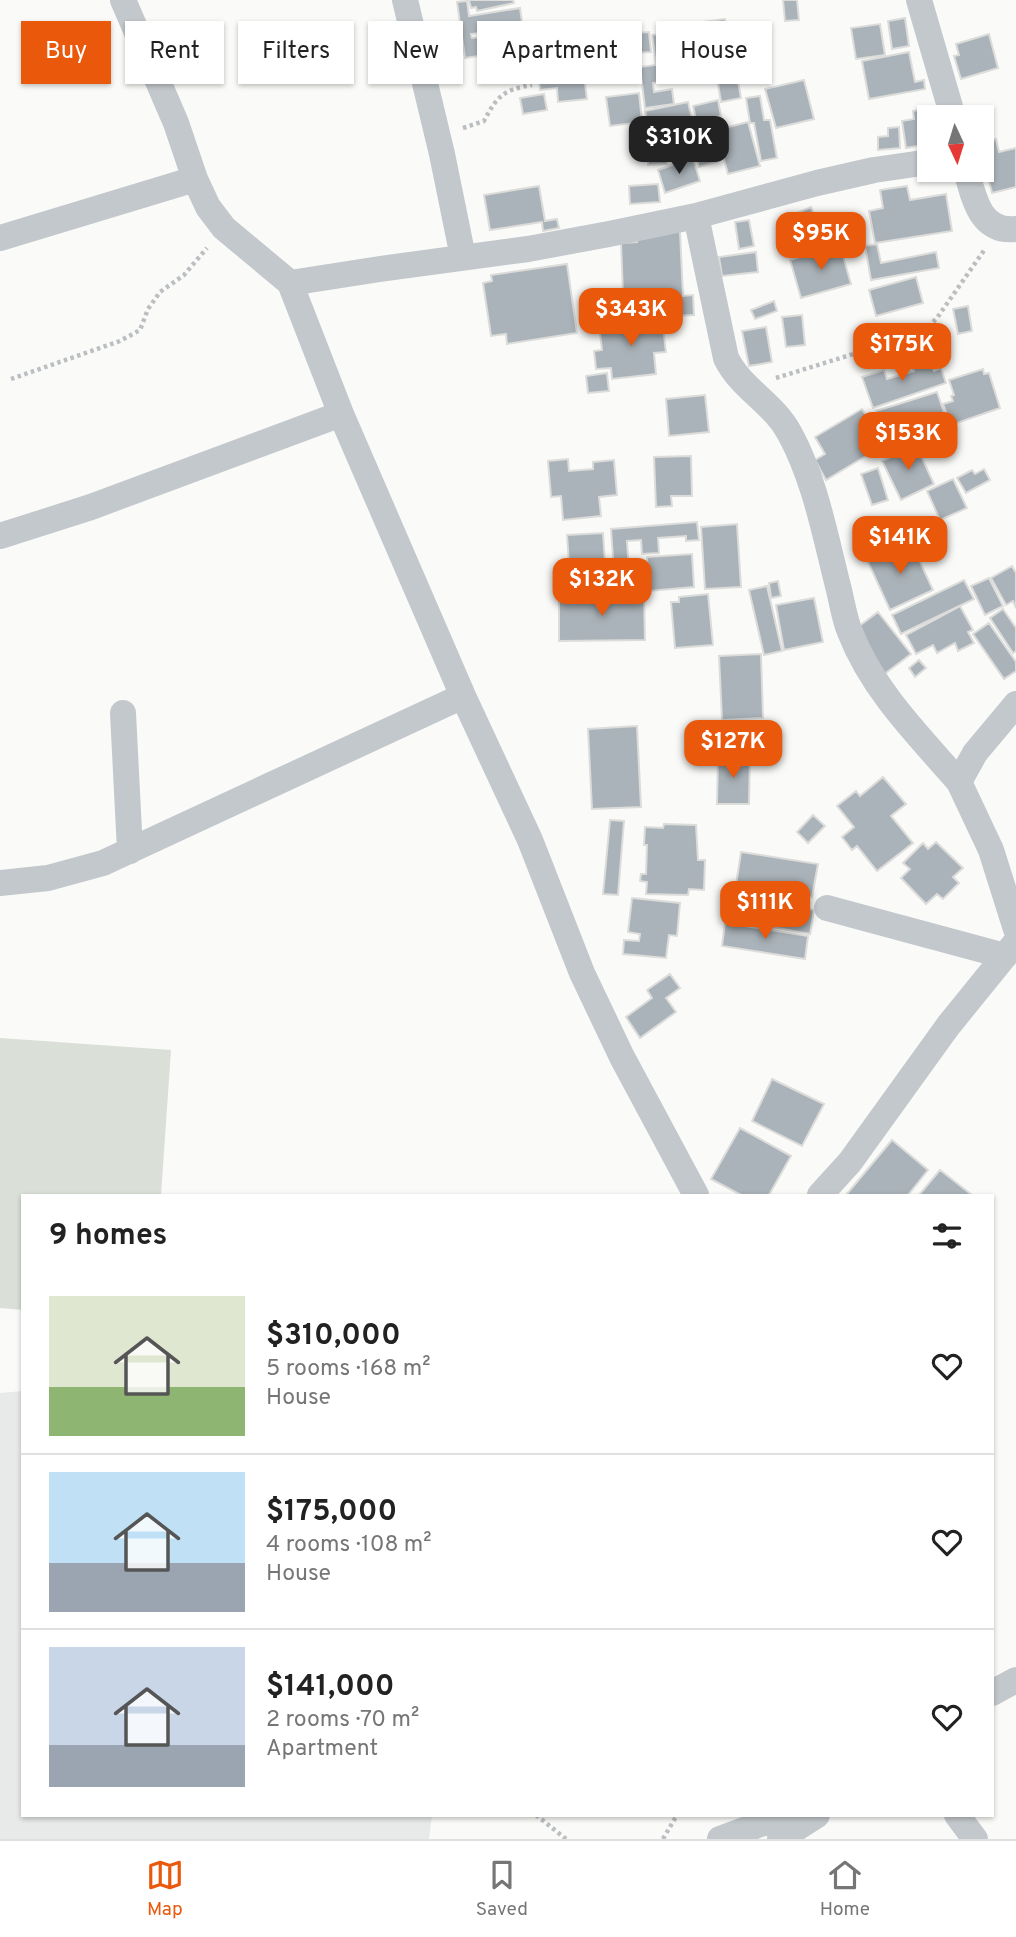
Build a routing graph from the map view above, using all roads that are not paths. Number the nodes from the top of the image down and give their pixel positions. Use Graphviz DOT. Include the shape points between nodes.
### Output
graph roads {
  1 [pos="123,0"];
  2 [pos="405,0"];
  3 [pos="919,0"];
  4 [pos="950,105"];
  5 [pos="917,164"];
  6 [pos="195,179"];
  7 [pos="969,182"];
  8 [pos="696,216"];
  9 [pos="1009,230"];
  10 [pos="0,237"];
  11 [pos="463,257"];
  12 [pos="290,283"];
  13 [pos="341,414"];
  14 [pos="0,536"];
  15 [pos="463,696"];
  16 [pos="1016,704"];
  17 [pos="123,713"];
  18 [pos="959,782"];
  19 [pos="130,851"];
  20 [pos="0,883"];
  21 [pos="827,908"];
  22 [pos="1016,929"];
  23 [pos="1010,949"];
  24 [pos="695,1194"];
  25 [pos="821,1194"];
  26 [pos="1016,1680"];
  27 [pos="994,1692"];
  28 [pos="775,1817"];
  29 [pos="814,1817"];
  30 [pos="958,1817"];
  31 [pos="720,1839"];
  32 [pos="780,1839"];
  33 [pos="975,1839"];
  1 -- 6 [label="street"];
  2 -- 11 [label="street"];
  3 -- 4 [label="street"];
  5 -- 8 [label="street" via="817,183"];
  6 -- 10 [label="street"];
  6 -- 12 [label="street" via="223,228"];
  7 -- 9 [label="street" via="989,224"];
  8 -- 11 [label="street"];
  8 -- 18 [label="street" via="726,358 733,374 778,413 791,435 859,652 901,716"];
  11 -- 12 [label="street"];
  12 -- 13 [label="street"];
  13 -- 14 [label="street"];
  13 -- 15 [label="street"];
  15 -- 19 [label="street"];
  15 -- 24 [label="street" via="530,840 582,973"];
  16 -- 18 [label="street" via="975,753"];
  17 -- 19 [label="street"];
  18 -- 22 [label="street" via="991,850"];
  19 -- 20 [label="street" via="78,871"];
  21 -- 23 [label="street"];
  23 -- 25 [label="street"];
  26 -- 27 [label="street"];
  28 -- 31 [label="street"];
  29 -- 32 [label="street"];
  30 -- 33 [label="street"];
}
